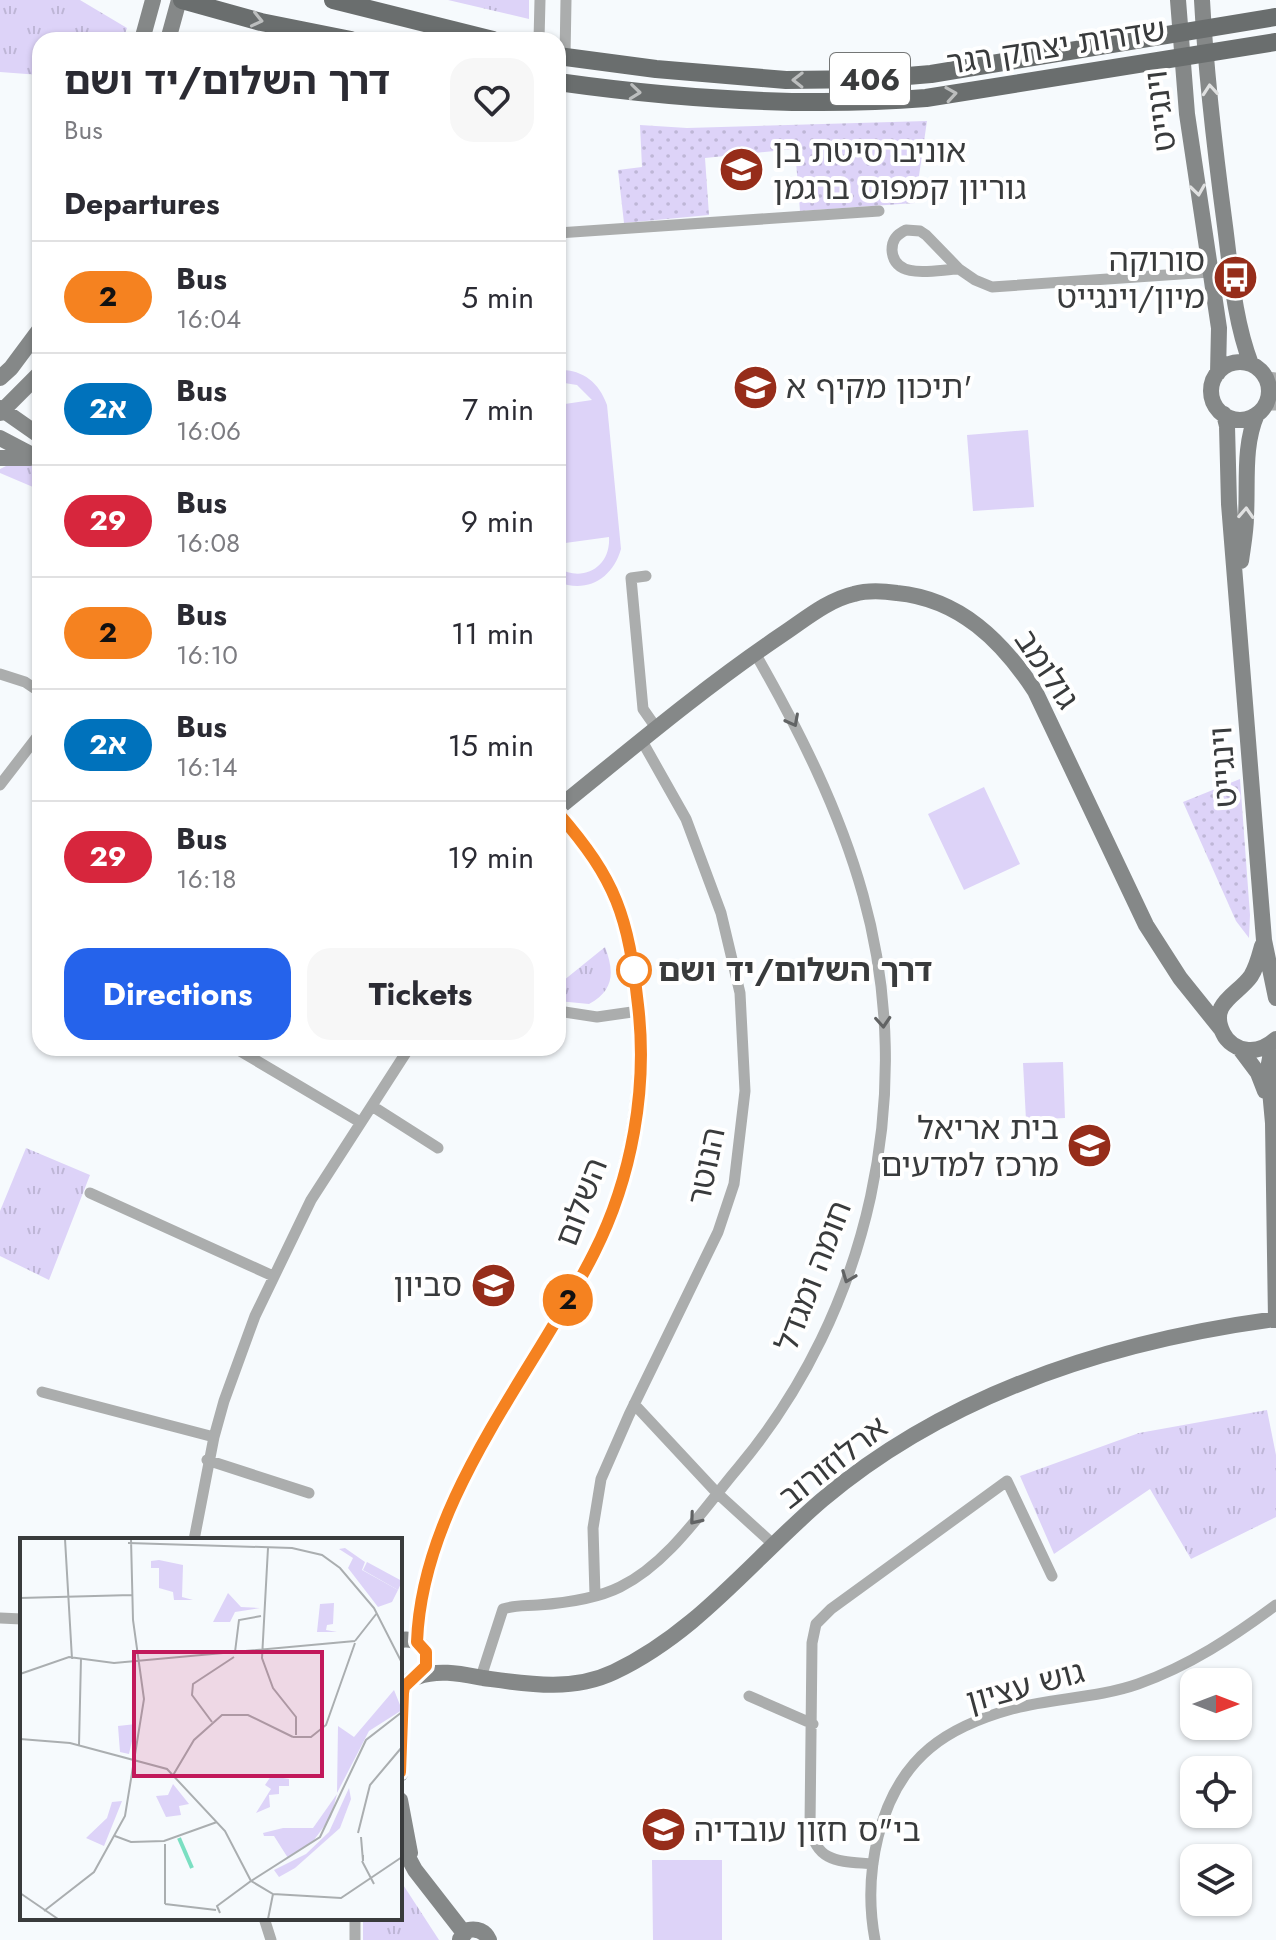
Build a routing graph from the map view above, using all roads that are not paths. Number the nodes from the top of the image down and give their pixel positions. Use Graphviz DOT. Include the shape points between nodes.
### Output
graph roads {
  1 [pos="153,0"];
  2 [pos="180,0"];
  3 [pos="333,0"];
  4 [pos="540,0"];
  5 [pos="566,0"];
  6 [pos="1178,0"];
  7 [pos="1202,0"];
  8 [pos="1276,17"];
  9 [pos="1203,30"];
  10 [pos="144,32"];
  11 [pos="170,32"];
  12 [pos="311,32"];
  13 [pos="461,32"];
  14 [pos="539,32"];
  15 [pos="563,32"];
  16 [pos="1180,33"];
  17 [pos="1276,42"];
  18 [pos="1206,53"];
  19 [pos="1182,57"];
  20 [pos="566,61"];
  21 [pos="566,83"];
  22 [pos="879,211"];
  23 [pos="566,232"];
  24 [pos="959,269"];
  25 [pos="1210,272"];
  26 [pos="32,339"];
  27 [pos="32,340"];
  28 [pos="1251,364"];
  29 [pos="0,370"];
  30 [pos="1218,373"];
  31 [pos="1271,377"];
  32 [pos="0,378"];
  33 [pos="32,381"];
  34 [pos="1266,408"];
  35 [pos="1,410"];
  36 [pos="1224,414"];
  37 [pos="32,431"];
  38 [pos="0,438"];
  39 [pos="32,455"];
  40 [pos="0,458"];
  41 [pos="32,459"];
  42 [pos="646,576"];
  43 [pos="1237,590"];
  44 [pos="755,653"];
  45 [pos="0,674"];
  46 [pos="32,687"];
  47 [pos="657,729"];
  48 [pos="642,741"];
  49 [pos="32,743"];
  50 [pos="0,785"];
  51 [pos="566,803"];
  52 [pos="566,821"];
  53 [pos="1264,940"];
  54 [pos="1180,978"];
  55 [pos="1234,991"];
  56 [pos="1276,998"];
  57 [pos="639,1011"];
  58 [pos="566,1012"];
  59 [pos="1221,1029"];
  60 [pos="1275,1040"];
  61 [pos="1240,1049"];
  62 [pos="249,1056"];
  63 [pos="404,1056"];
  64 [pos="372,1106"];
  65 [pos="360,1122"];
  66 [pos="1273,1123"];
  67 [pos="438,1148"];
  68 [pos="90,1193"];
  69 [pos="273,1276"];
  70 [pos="1276,1320"];
  71 [pos="42,1392"];
  72 [pos="634,1404"];
  73 [pos="214,1437"];
  74 [pos="207,1460"];
  75 [pos="309,1493"];
  76 [pos="717,1493"];
  77 [pos="194,1538"];
  78 [pos="774,1545"];
  79 [pos="1052,1576"];
  80 [pos="424,1594"];
  81 [pos="595,1595"];
  82 [pos="1276,1605"];
  83 [pos="0,1618"];
  84 [pos="20,1619"];
  85 [pos="402,1636"];
  86 [pos="402,1639"];
  87 [pos="422,1647"];
  88 [pos="456,1674"];
  89 [pos="481,1677"];
  90 [pos="410,1678"];
  91 [pos="749,1696"];
  92 [pos="402,1720"];
  93 [pos="813,1724"];
  94 [pos="402,1809"];
  95 [pos="402,1846"];
  96 [pos="873,1864"];
  97 [pos="415,1870"];
  98 [pos="265,1920"];
  99 [pos="461,1936"];
  100 [pos="271,1940"];
  101 [pos="489,1940"];
  102 [pos="875,1940"];
  1 -- 10 [label="street"];
  2 -- 11 [label="street"];
  2 -- 12 [label="main road, one-way"];
  3 -- 13 [label="main road"];
  4 -- 14 [label="street"];
  5 -- 15 [label="street"];
  6 -- 16 [label="street, וינגייט"];
  7 -- 9 [label="street, וינגייט"];
  8 -- 9 [label="main road, שדרות יצחק רגר / 406"];
  9 -- 16 [label="main road, שדרות יצחק רגר / 406"];
  9 -- 18 [label="street, וינגייט"];
  16 -- 19 [label="street, וינגייט"];
  16 -- 20 [label="main road, שדרות יצחק רגר / 406, one-way" via="931,74 858,79 772,79"];
  17 -- 18 [label="main road, שדרות יצחק רגר / 406"];
  18 -- 19 [label="main road, שדרות יצחק רגר / 406"];
  28 -- 18 [label="street, וינגייט, one-way" via="1235,305"];
  21 -- 19 [label="main road, שדרות יצחק רגר / 406, one-way" via="666,95 890,101"];
  19 -- 25 [label="street, וינגייט, one-way"];
  22 -- 23 [label="street"];
  24 -- 24 [label="street" via="920,231 906,230 893,240 892,254 900,268"];
  24 -- 25 [label="street" via="992,287"];
  25 -- 30 [label="street, וינגייט" via="1219,328"];
  26 -- 29 [label="street"];
  27 -- 32 [label="street"];
  28 -- 30 [label="street" via="1233,363"];
  28 -- 31 [label="street"];
  30 -- 36 [label="street" via="1213,399"];
  31 -- 34 [label="street"];
  33 -- 35 [label="street"];
  34 -- 36 [label="street" via="1244,419"];
  43 -- 34 [label="street, וינגייט, one-way" via="1251,428"];
  35 -- 37 [label="street"];
  36 -- 43 [label="street, וינגייט"];
  38 -- 39 [label="street"];
  40 -- 41 [label="street"];
  42 -- 47 [label="street" via="631,578 643,709"];
  43 -- 53 [label="street, וינגייט"];
  44 -- 47 [label="street, גולומב"];
  44 -- 54 [label="street, גולומב" via="833,601 855,593 912,594 968,618 1016,662 1035,691 1146,925"];
  44 -- 76 [label="street, חומה ומגדל, one-way" via="824,785 863,896 881,1000 885,1087 869,1209 835,1311 777,1418"];
  45 -- 46 [label="street"];
  47 -- 48 [label="street, גולומב"];
  48 -- 51 [label="street, גולומב"];
  48 -- 72 [label="street, הנוטר" via="686,819 721,913 740,993 745,1091 734,1184 718,1232"];
  49 -- 50 [label="street"];
  52 -- 57 [label="street, השלום" via="619,905"];
  53 -- 55 [label="street, וינגייט" via="1258,965"];
  53 -- 56 [label="street, וינגייט"];
  54 -- 55 [label="street" via="1207,994"];
  54 -- 59 [label="street, גולומב"];
  55 -- 56 [label="street" via="1259,987"];
  55 -- 59 [label="street, וינגייט" via="1220,1009"];
  57 -- 58 [label="street" via="597,1017"];
  57 -- 80 [label="street, השלום" via="638,1098 630,1151 614,1203 578,1284 461,1485"];
  59 -- 61 [label="street, גולומב"];
  60 -- 61 [label="street" via="1257,1050"];
  60 -- 66 [label="street" via="1268,1069"];
  61 -- 66 [label="street" via="1258,1073"];
  62 -- 65 [label="street"];
  63 -- 64 [label="street"];
  64 -- 65 [label="street"];
  64 -- 67 [label="street"];
  65 -- 69 [label="street" via="311,1200"];
  66 -- 70 [label="street"];
  68 -- 69 [label="street"];
  69 -- 73 [label="street"];
  70 -- 78 [label="street, ארלוזורוב" via="1150,1341 1029,1378 957,1411 880,1456"];
  71 -- 73 [label="street"];
  72 -- 76 [label="street"];
  72 -- 81 [label="street, הנוטר" via="601,1479 594,1511"];
  73 -- 74 [label="street"];
  74 -- 75 [label="street"];
  74 -- 77 [label="street"];
  76 -- 78 [label="street"];
  76 -- 81 [label="street, חומה ומגדל, one-way" via="660,1558 621,1587"];
  78 -- 89 [label="street, ארלוזורוב" via="692,1623 609,1674 554,1685"];
  79 -- 93 [label="street" via="1007,1481 816,1624"];
  80 -- 85 [label="street, השלום"];
  80 -- 87 [label="street, השלום"];
  81 -- 89 [label="street, חומה ומגדל" via="503,1609"];
  82 -- 96 [label="street, גוש עציון" via="1227,1640 1136,1685 1009,1710 950,1734 910,1769 895,1794"];
  83 -- 84 [label="street"];
  86 -- 87 [label="street"];
  87 -- 88 [label="street, ארלוזורוב" via="435,1665"];
  87 -- 90 [label="street, השלום" via="426,1666"];
  88 -- 89 [label="street, ארלוזורוב"];
  88 -- 90 [label="street, ארלוזורוב"];
  90 -- 92 [label="street" via="404,1687"];
  91 -- 93 [label="street"];
  93 -- 96 [label="street" via="813,1841 829,1858"];
  94 -- 97 [label="street"];
  95 -- 97 [label="street"];
  96 -- 102 [label="street, גוש עציון"];
  97 -- 99 [label="street"];
  98 -- 100 [label="street"];
  99 -- 101 [label="street" via="477,1929"];
}
